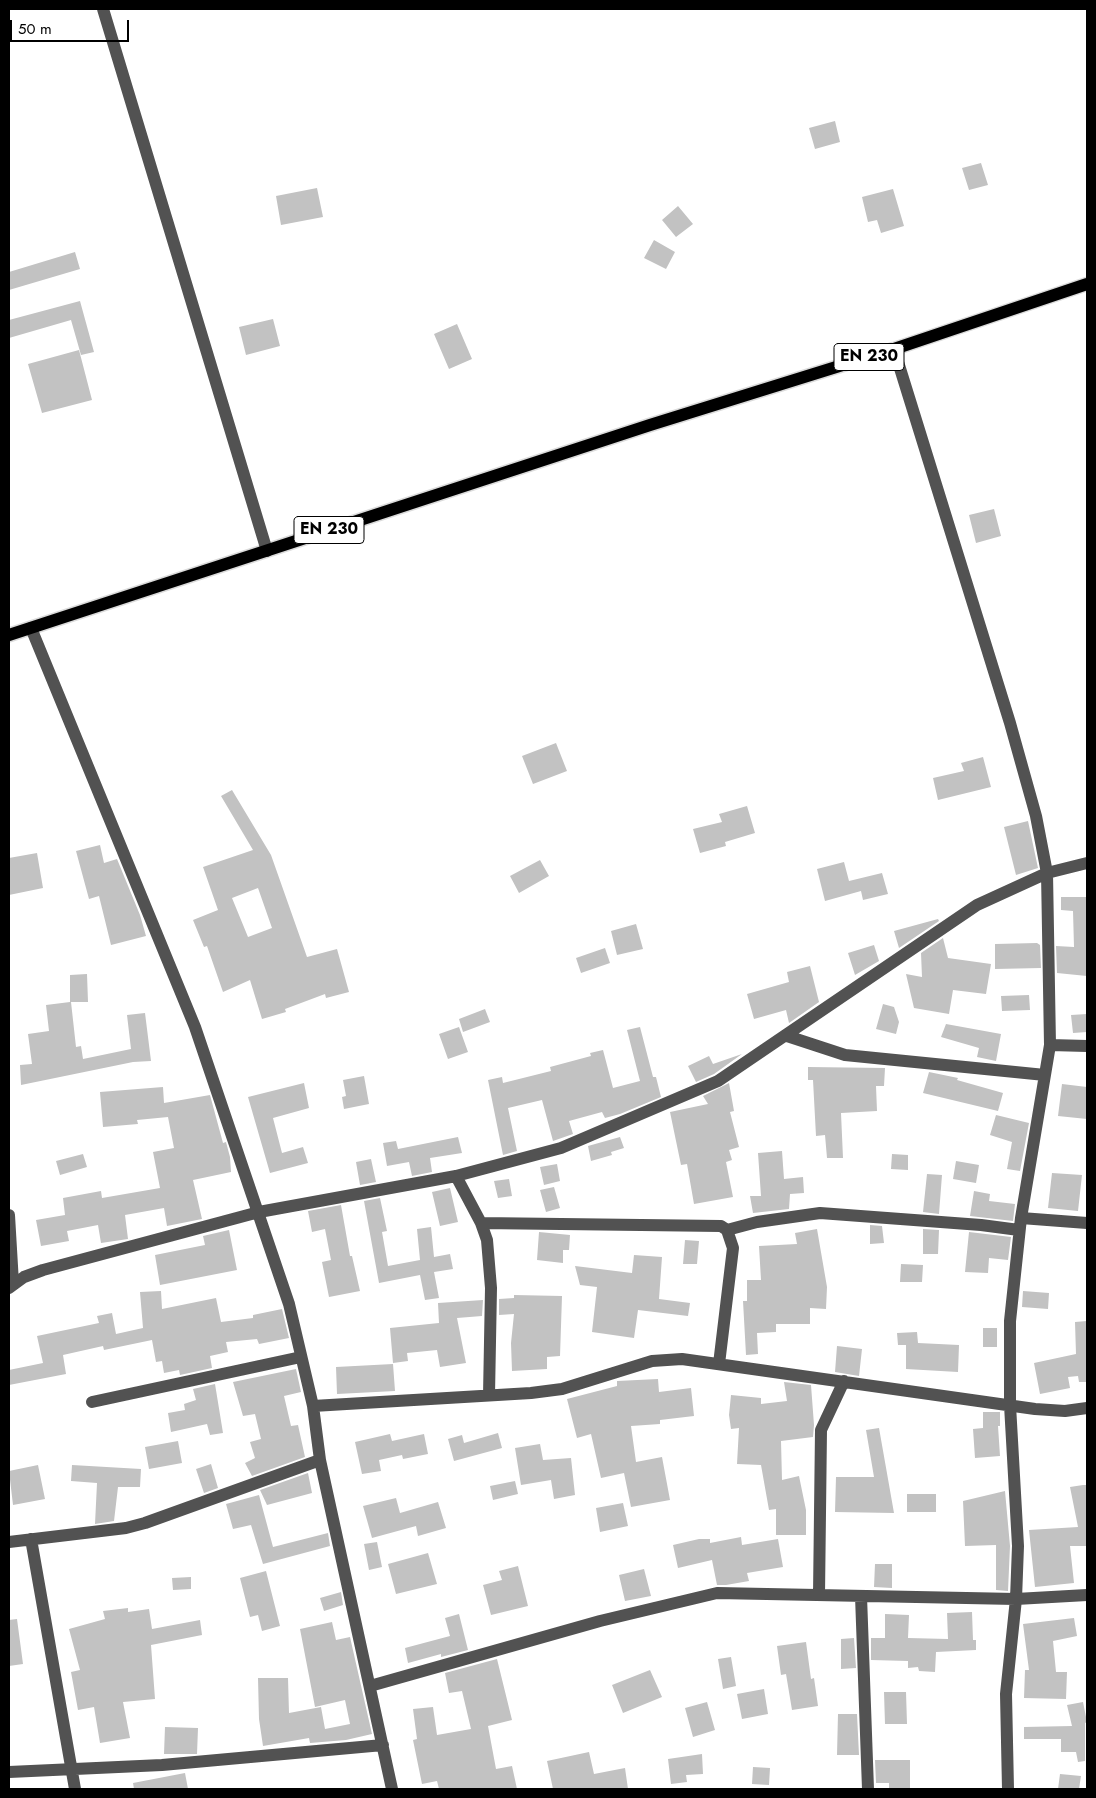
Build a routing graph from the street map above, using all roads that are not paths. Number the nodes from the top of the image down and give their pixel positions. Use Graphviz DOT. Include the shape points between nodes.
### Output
graph roads {
  1 [pos="103,9"];
  2 [pos="1087,284"];
  3 [pos="894,349"];
  4 [pos="267,551"];
  5 [pos="30,628"];
  6 [pos="9,635"];
  7 [pos="1087,863"];
  8 [pos="1047,872"];
  9 [pos="787,1036"];
  10 [pos="1050,1046"];
  11 [pos="1087,1046"];
  12 [pos="1045,1075"];
  13 [pos="456,1176"];
  14 [pos="260,1212"];
  15 [pos="9,1215"];
  16 [pos="481,1223"];
  17 [pos="1087,1223"];
  18 [pos="1020,1224"];
  19 [pos="727,1230"];
  20 [pos="11,1286"];
  21 [pos="302,1357"];
  22 [pos="720,1364"];
  23 [pos="844,1381"];
  24 [pos="489,1395"];
  25 [pos="92,1402"];
  26 [pos="1010,1405"];
  27 [pos="313,1406"];
  28 [pos="1087,1408"];
  29 [pos="320,1460"];
  30 [pos="30,1539"];
  31 [pos="9,1542"];
  32 [pos="819,1595"];
  33 [pos="1087,1595"];
  34 [pos="861,1596"];
  35 [pos="1016,1599"];
  36 [pos="370,1686"];
  37 [pos="383,1745"];
  38 [pos="71,1769"];
  39 [pos="9,1772"];
  40 [pos="75,1789"];
  41 [pos="392,1789"];
  42 [pos="868,1789"];
  43 [pos="1008,1789"];
  1 -- 4 [label="street"];
  2 -- 3 [label="main road, EN 230"];
  3 -- 4 [label="main road, EN 230" via="640,428"];
  3 -- 8 [label="street" via="1010,723 1036,816"];
  4 -- 5 [label="main road, EN 230"];
  5 -- 6 [label="main road, EN 230"];
  5 -- 14 [label="street" via="194,1027"];
  7 -- 8 [label="street"];
  8 -- 9 [label="street" via="977,905"];
  8 -- 10 [label="street"];
  9 -- 12 [label="street" via="845,1055"];
  9 -- 13 [label="street" via="718,1081 561,1148"];
  10 -- 11 [label="street"];
  10 -- 12 [label="street"];
  12 -- 18 [label="street"];
  13 -- 14 [label="street"];
  13 -- 16 [label="street"];
  14 -- 20 [label="street" via="42,1270"];
  14 -- 21 [label="street"];
  15 -- 20 [label="street"];
  16 -- 19 [label="street" via="721,1226"];
  16 -- 24 [label="street" via="487,1240 491,1288"];
  17 -- 18 [label="street"];
  18 -- 19 [label="street" via="981,1225 820,1213"];
  18 -- 26 [label="street" via="1010,1321"];
  19 -- 22 [label="street" via="733,1248"];
  21 -- 25 [label="street"];
  21 -- 27 [label="street"];
  22 -- 23 [label="street"];
  22 -- 24 [label="street" via="682,1359 652,1361 562,1389"];
  23 -- 26 [label="street"];
  23 -- 32 [label="street" via="821,1430"];
  24 -- 27 [label="street"];
  26 -- 28 [label="street" via="1065,1411"];
  26 -- 35 [label="street" via="1018,1507"];
  27 -- 29 [label="street"];
  29 -- 30 [label="street" via="145,1523"];
  29 -- 36 [label="street"];
  30 -- 31 [label="street"];
  30 -- 38 [label="street"];
  32 -- 34 [label="street"];
  32 -- 36 [label="street" via="717,1593 600,1621"];
  33 -- 35 [label="street"];
  34 -- 35 [label="street"];
  34 -- 42 [label="street"];
  35 -- 43 [label="street" via="1006,1694"];
  36 -- 37 [label="street"];
  37 -- 38 [label="street" via="162,1765"];
  37 -- 41 [label="street"];
  38 -- 39 [label="street"];
  38 -- 40 [label="street"];
}
